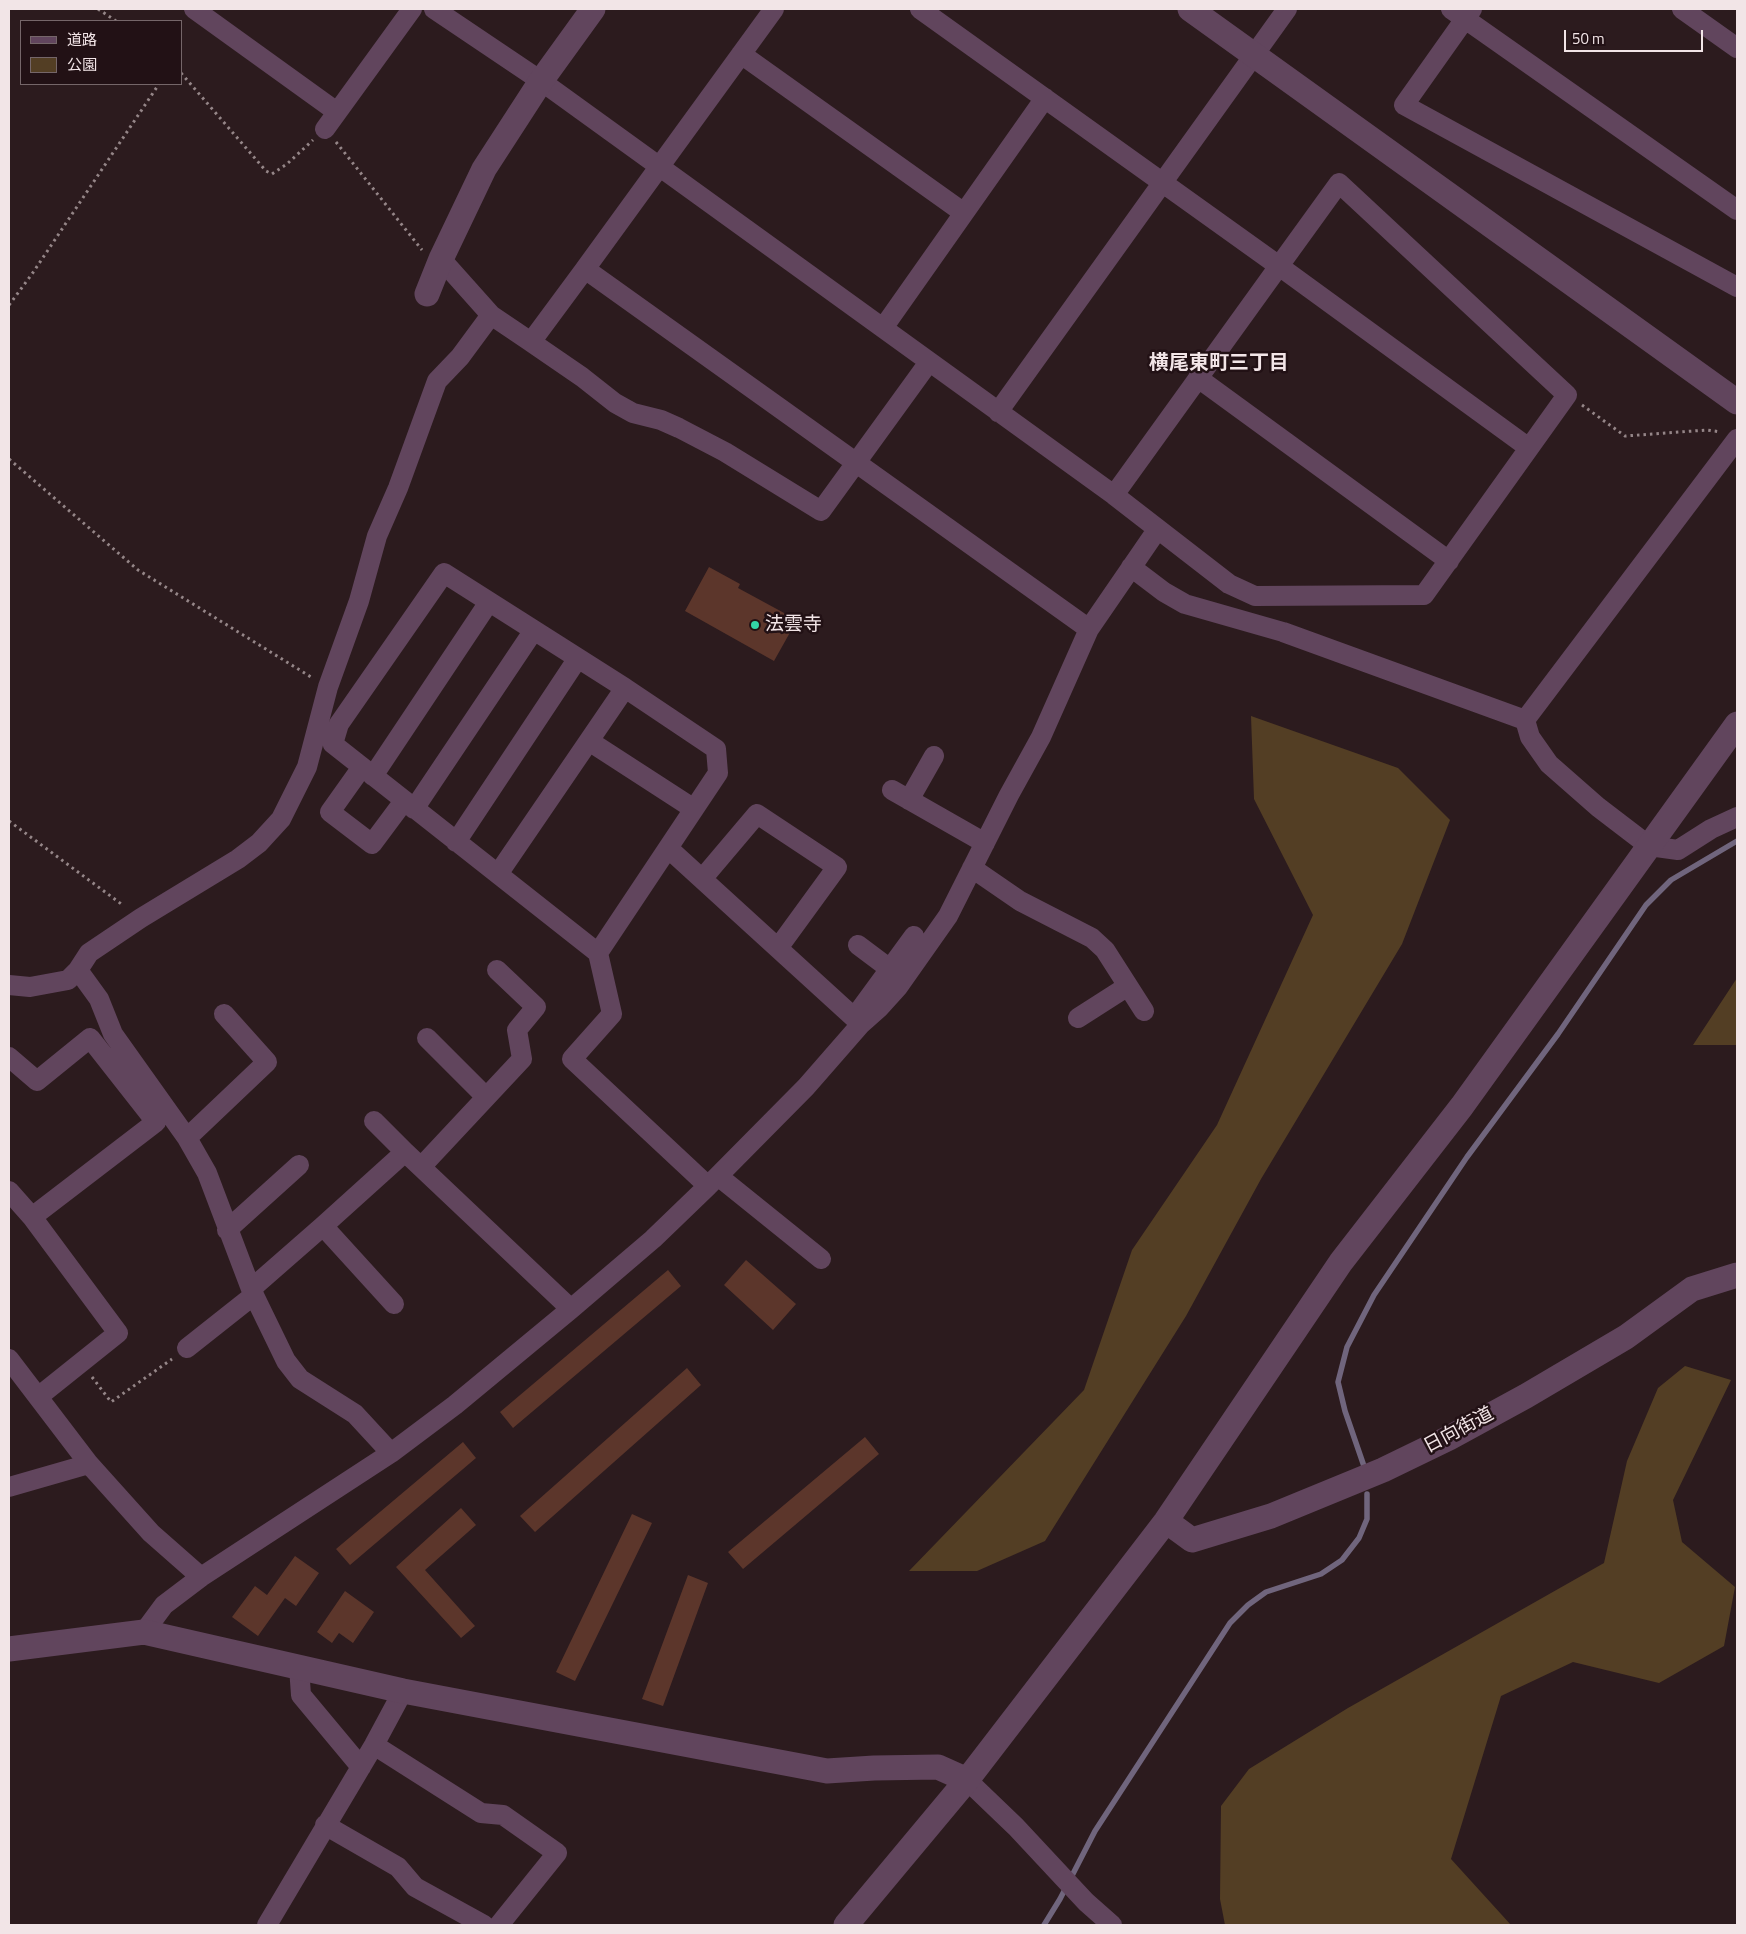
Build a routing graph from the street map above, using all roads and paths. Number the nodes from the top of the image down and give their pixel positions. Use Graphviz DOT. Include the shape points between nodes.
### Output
graph roads {
  1 [pos="98,9"];
  2 [pos="194,9"];
  3 [pos="412,9"];
  4 [pos="434,9"];
  5 [pos="593,9"];
  6 [pos="774,9"];
  7 [pos="920,9"];
  8 [pos="1190,9"];
  9 [pos="1288,9"];
  10 [pos="1682,9"];
  11 [pos="1463,12"];
  12 [pos="942,15"];
  13 [pos="114,20"];
  14 [pos="1737,48"];
  15 [pos="741,54"];
  16 [pos="1254,55"];
  17 [pos="182,74"];
  18 [pos="541,81"];
  19 [pos="158,85"];
  20 [pos="1046,98"];
  21 [pos="337,112"];
  22 [pos="325,129"];
  23 [pos="659,166"];
  24 [pos="1163,182"];
  25 [pos="1737,210"];
  26 [pos="964,213"];
  27 [pos="441,258"];
  28 [pos="1279,266"];
  29 [pos="585,270"];
  30 [pos="1737,287"];
  31 [pos="427,294"];
  32 [pos="9,305"];
  33 [pos="492,316"];
  34 [pos="883,328"];
  35 [pos="531,342"];
  36 [pos="928,362"];
  37 [pos="1198,378"];
  38 [pos="1567,395"];
  39 [pos="1737,402"];
  40 [pos="998,412"];
  41 [pos="1707,430"];
  42 [pos="1737,439"];
  43 [pos="1529,448"];
  44 [pos="9,459"];
  45 [pos="856,463"];
  46 [pos="1114,495"];
  47 [pos="1157,530"];
  48 [pos="1449,561"];
  49 [pos="1131,567"];
  50 [pos="489,602"];
  51 [pos="1089,629"];
  52 [pos="534,630"];
  53 [pos="578,658"];
  54 [pos="328,688"];
  55 [pos="625,688"];
  56 [pos="1525,720"];
  57 [pos="1737,724"];
  58 [pos="589,741"];
  59 [pos="934,756"];
  60 [pos="367,772"];
  61 [pos="409,805"];
  62 [pos="694,809"];
  63 [pos="1737,817"];
  64 [pos="9,821"];
  65 [pos="456,842"];
  66 [pos="985,844"];
  67 [pos="1649,846"];
  68 [pos="668,848"];
  69 [pos="972,868"];
  70 [pos="498,874"];
  71 [pos="702,879"];
  72 [pos="141,918"];
  73 [pos="914,936"];
  74 [pos="858,945"];
  75 [pos="778,948"];
  76 [pos="598,953"];
  77 [pos="890,969"];
  78 [pos="78,970"];
  79 [pos="498,970"];
  80 [pos="9,986"];
  81 [pos="1128,986"];
  82 [pos="1144,1011"];
  83 [pos="224,1014"];
  84 [pos="1078,1018"];
  85 [pos="857,1021"];
  86 [pos="427,1038"];
  87 [pos="9,1057"];
  88 [pos="486,1097"];
  89 [pos="374,1120"];
  90 [pos="187,1138"];
  91 [pos="404,1152"];
  92 [pos="299,1165"];
  93 [pos="421,1168"];
  94 [pos="713,1181"];
  95 [pos="9,1191"];
  96 [pos="32,1218"];
  97 [pos="323,1226"];
  98 [pos="227,1230"];
  99 [pos="821,1260"];
  100 [pos="1737,1274"];
  101 [pos="252,1292"];
  102 [pos="394,1304"];
  103 [pos="571,1309"];
  104 [pos="187,1348"];
  105 [pos="9,1359"];
  106 [pos="81,1362"];
  107 [pos="38,1397"];
  108 [pos="391,1453"];
  109 [pos="89,1464"];
  110 [pos="9,1487"];
  111 [pos="1166,1521"];
  112 [pos="201,1578"];
  113 [pos="144,1632"];
  114 [pos="9,1649"];
  115 [pos="299,1667"];
  116 [pos="403,1691"];
  117 [pos="374,1745"];
  118 [pos="361,1767"];
  119 [pos="967,1780"];
  120 [pos="325,1825"];
  121 [pos="267,1925"];
  122 [pos="484,1925"];
  123 [pos="499,1925"];
  124 [pos="846,1925"];
  125 [pos="1112,1925"];
  1 -- 13 [label="path"];
  2 -- 21 [label="street"];
  3 -- 21 [label="street"];
  4 -- 18 [label="street"];
  5 -- 18 [label="street"];
  6 -- 15 [label="street"];
  7 -- 12 [label="street"];
  8 -- 16 [label="street"];
  9 -- 16 [label="street"];
  10 -- 14 [label="street"];
  11 -- 25 [label="street"];
  11 -- 30 [label="street" via="1404,105"];
  12 -- 20 [label="street"];
  15 -- 23 [label="street"];
  15 -- 26 [label="street"];
  16 -- 24 [label="street"];
  16 -- 39 [label="street"];
  17 -- 22 [label="path" via="272,174"];
  18 -- 23 [label="street"];
  18 -- 27 [label="street" via="484,169"];
  19 -- 32 [label="path"];
  20 -- 24 [label="street"];
  20 -- 26 [label="street"];
  21 -- 22 [label="street"];
  22 -- 27 [label="path" via="422,250"];
  23 -- 29 [label="street"];
  23 -- 34 [label="street"];
  24 -- 28 [label="street"];
  24 -- 40 [label="street"];
  26 -- 34 [label="street"];
  27 -- 31 [label="street"];
  27 -- 33 [label="street"];
  28 -- 37 [label="street"];
  28 -- 38 [label="street" via="1339,183"];
  28 -- 43 [label="street"];
  29 -- 35 [label="street"];
  29 -- 45 [label="street"];
  33 -- 35 [label="street"];
  33 -- 54 [label="street" via="437,381 377,536 359,601"];
  34 -- 36 [label="street"];
  35 -- 45 [label="street" via="615,402 679,428 725,452 821,511"];
  36 -- 40 [label="street"];
  36 -- 45 [label="street"];
  37 -- 46 [label="street"];
  37 -- 48 [label="street"];
  38 -- 41 [label="path" via="1626,436"];
  38 -- 43 [label="street"];
  40 -- 46 [label="street"];
  42 -- 56 [label="street"];
  43 -- 48 [label="street"];
  44 -- 54 [label="path" via="138,570"];
  45 -- 51 [label="street"];
  46 -- 47 [label="street"];
  47 -- 48 [label="street" via="1229,584 1255,596 1424,595"];
  47 -- 49 [label="street"];
  49 -- 51 [label="street"];
  49 -- 56 [label="street" via="1185,604 1283,632"];
  50 -- 52 [label="street"];
  50 -- 60 [label="street"];
  50 -- 60 [label="street" via="444,573 339,724 333,744"];
  51 -- 66 [label="street" via="1042,737"];
  52 -- 53 [label="street"];
  52 -- 61 [label="street"];
  53 -- 55 [label="street"];
  53 -- 65 [label="street"];
  54 -- 72 [label="street" via="307,767 281,819 238,859"];
  55 -- 58 [label="street"];
  55 -- 62 [label="street" via="716,749 718,773"];
  56 -- 67 [label="street" via="1530,737 1549,764"];
  57 -- 67 [label="street"];
  58 -- 62 [label="street"];
  58 -- 70 [label="street"];
  59 -- 66 [label="street" via="901,795"];
  60 -- 61 [label="street"];
  60 -- 61 [label="street" via="330,812 372,844"];
  61 -- 65 [label="street"];
  62 -- 68 [label="street"];
  63 -- 67 [label="street" via="1678,850"];
  64 -- 72 [label="path"];
  65 -- 70 [label="street"];
  66 -- 69 [label="street"];
  67 -- 111 [label="street" via="1462,1106 1341,1262"];
  68 -- 71 [label="street"];
  68 -- 76 [label="street"];
  69 -- 81 [label="street" via="1020,901 1092,938 1105,950"];
  69 -- 85 [label="street" via="943,924 898,986 879,1008"];
  70 -- 76 [label="street"];
  71 -- 75 [label="street"];
  71 -- 75 [label="street" via="757,814 837,867"];
  72 -- 78 [label="street" via="89,953"];
  73 -- 77 [label="street"];
  74 -- 77 [label="street"];
  75 -- 85 [label="street"];
  76 -- 94 [label="street" via="612,1014 572,1059"];
  77 -- 85 [label="street"];
  78 -- 80 [label="street" via="68,980 30,987"];
  78 -- 90 [label="street" via="99,999 113,1034"];
  79 -- 88 [label="street" via="536,1007 517,1030 522,1059"];
  81 -- 82 [label="street"];
  81 -- 84 [label="street"];
  83 -- 90 [label="street" via="267,1062"];
  85 -- 94 [label="street" via="806,1087"];
  86 -- 88 [label="street"];
  87 -- 96 [label="street" via="37,1081 90,1038 156,1122"];
  88 -- 93 [label="street"];
  89 -- 91 [label="street"];
  90 -- 98 [label="street" via="207,1173"];
  91 -- 93 [label="street"];
  91 -- 97 [label="street"];
  92 -- 98 [label="street"];
  93 -- 103 [label="street"];
  94 -- 99 [label="street"];
  94 -- 103 [label="street" via="653,1239"];
  95 -- 96 [label="street"];
  96 -- 106 [label="street" via="118,1333"];
  97 -- 101 [label="street"];
  97 -- 102 [label="street"];
  98 -- 101 [label="street"];
  100 -- 111 [label="street, 日向街道" via="1692,1289 1626,1338 1449,1438 1383,1470 1271,1516 1192,1540"];
  101 -- 104 [label="street"];
  101 -- 108 [label="street" via="286,1361 300,1379 355,1414"];
  103 -- 108 [label="street" via="455,1406"];
  104 -- 106 [label="path" via="112,1402"];
  105 -- 107 [label="street"];
  106 -- 107 [label="street"];
  107 -- 109 [label="street"];
  108 -- 112 [label="street"];
  109 -- 110 [label="street"];
  109 -- 112 [label="street" via="151,1533"];
  111 -- 119 [label="street"];
  112 -- 113 [label="street" via="164,1605"];
  113 -- 114 [label="street"];
  113 -- 115 [label="street"];
  115 -- 116 [label="street"];
  115 -- 118 [label="street" via="301,1695"];
  116 -- 117 [label="street"];
  116 -- 119 [label="street" via="827,1771 938,1767"];
  117 -- 118 [label="street"];
  117 -- 123 [label="street" via="481,1813 503,1815 558,1854"];
  118 -- 120 [label="street"];
  119 -- 124 [label="street"];
  119 -- 125 [label="street"];
  120 -- 121 [label="street"];
  120 -- 122 [label="street" via="398,1867 416,1887"];
}
